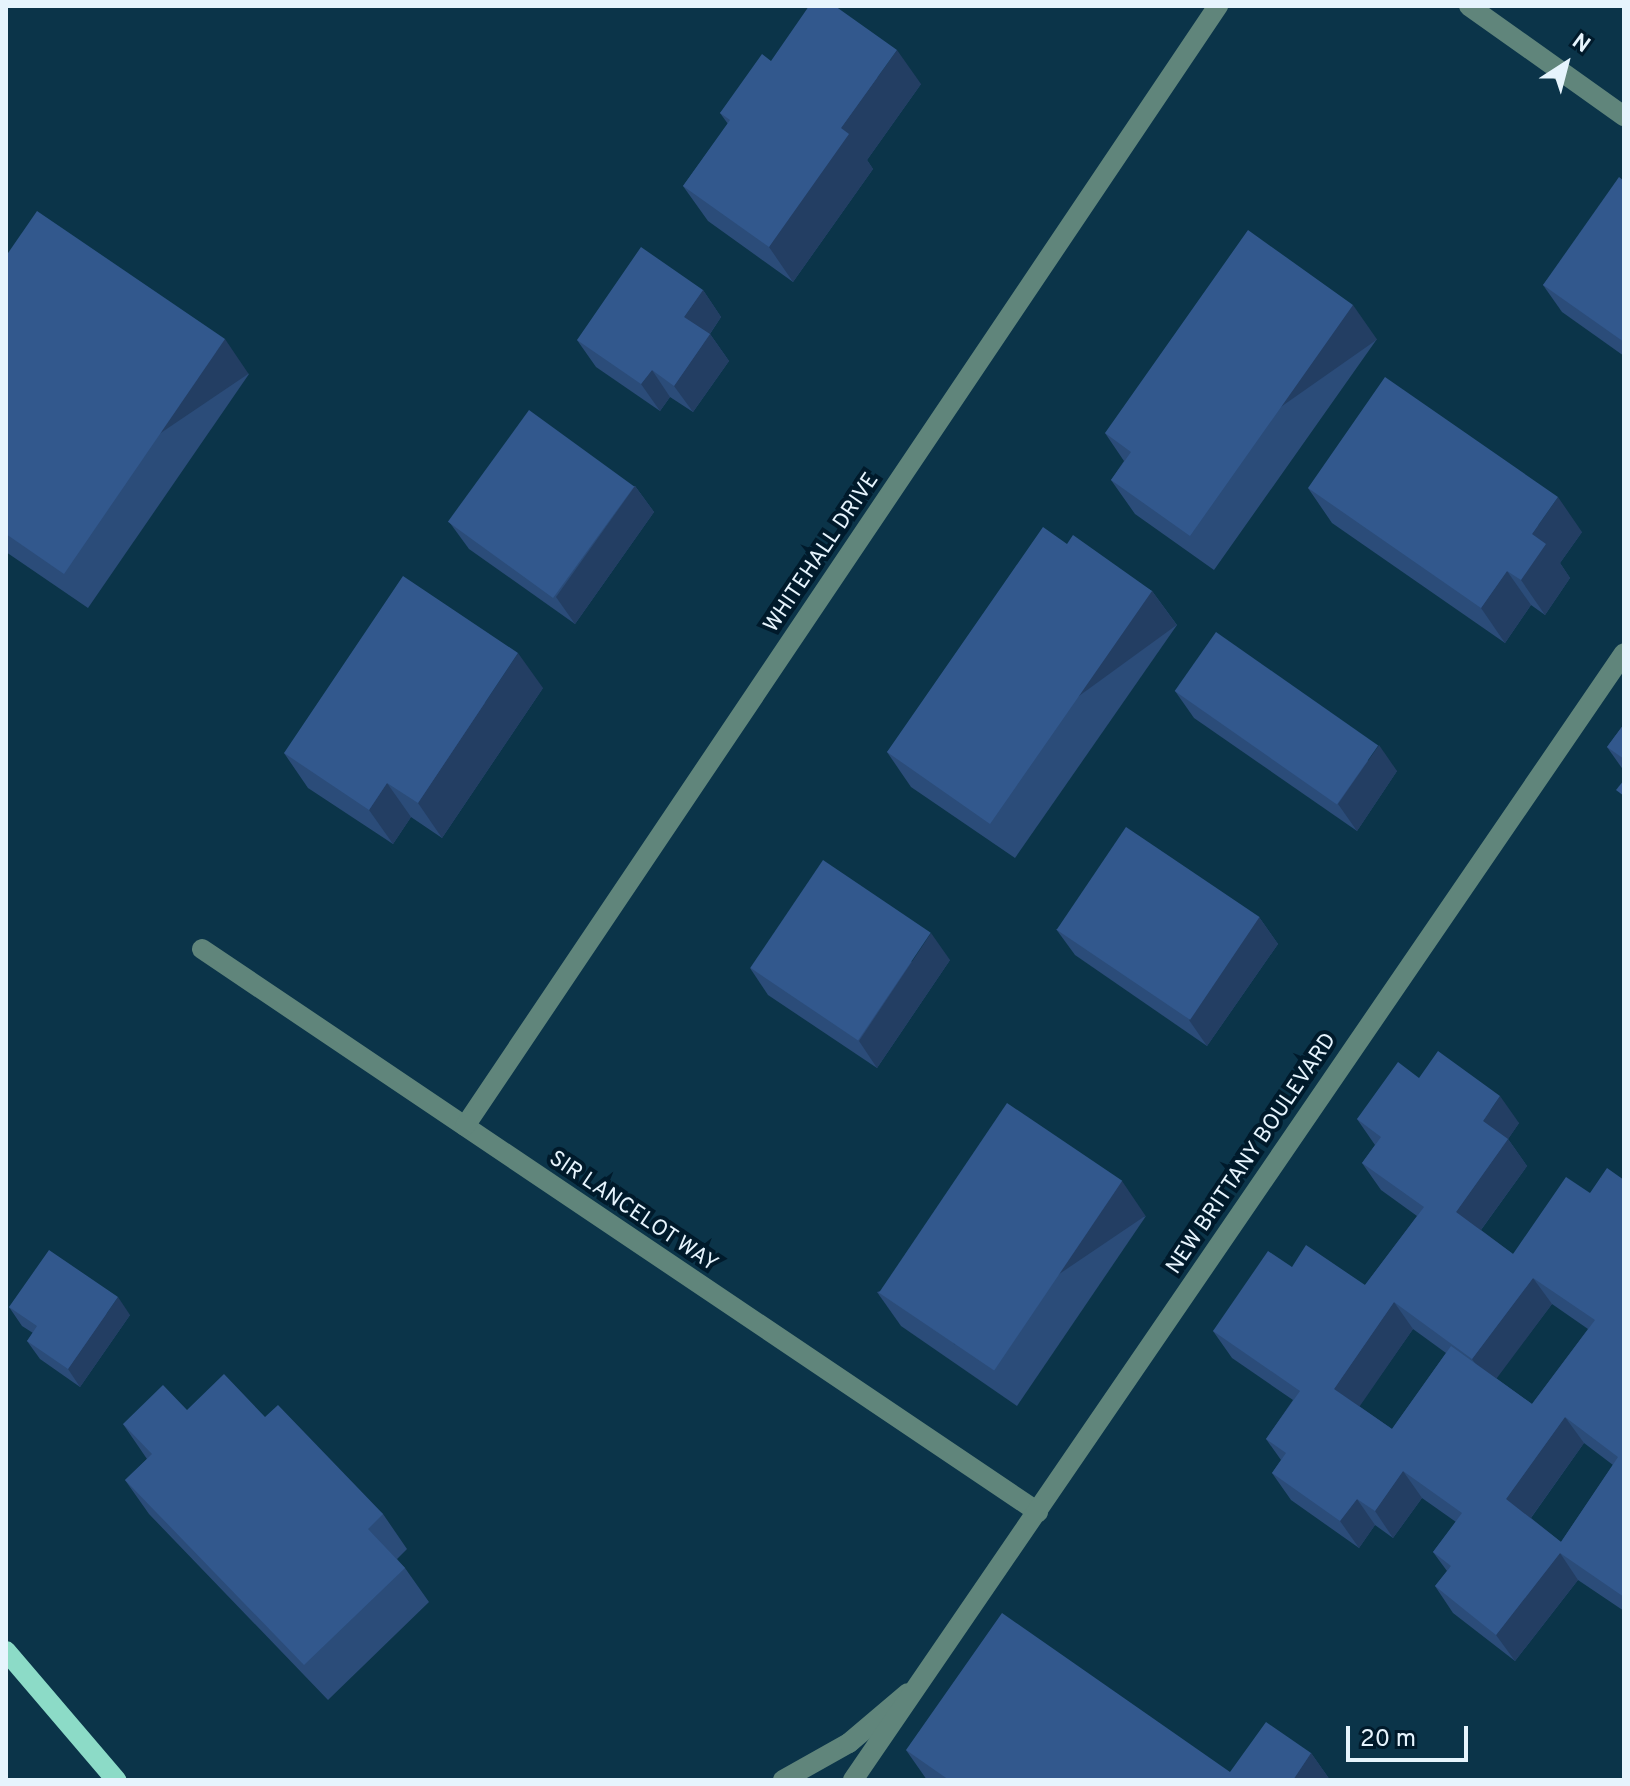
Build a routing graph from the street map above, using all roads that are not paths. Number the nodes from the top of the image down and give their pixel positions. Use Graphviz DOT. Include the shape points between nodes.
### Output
graph roads {
  1 [pos="1218,6"];
  2 [pos="1469,6"];
  3 [pos="1624,116"];
  4 [pos="1624,653"];
  5 [pos="202,949"];
  6 [pos="465,1126"];
  7 [pos="1038,1512"];
  8 [pos="6,1651"];
  9 [pos="920,1682"];
  10 [pos="116,1780"];
  11 [pos="783,1780"];
  12 [pos="853,1780"];
  1 -- 6 [label="street, WHITEHALL DRIVE"];
  2 -- 3 [label="street"];
  4 -- 7 [label="street, NEW BRITTANY BOULEVARD"];
  5 -- 6 [label="street, SIR LANCELOT WAY"];
  6 -- 7 [label="street, SIR LANCELOT WAY"];
  7 -- 9 [label="street, NEW BRITTANY BOULEVARD"];
  8 -- 10 [label="main road"];
  9 -- 11 [label="street, NEW BRITTANY BOULEVARD" via="849,1743"];
  9 -- 12 [label="street, NEW BRITTANY BOULEVARD"];
}
